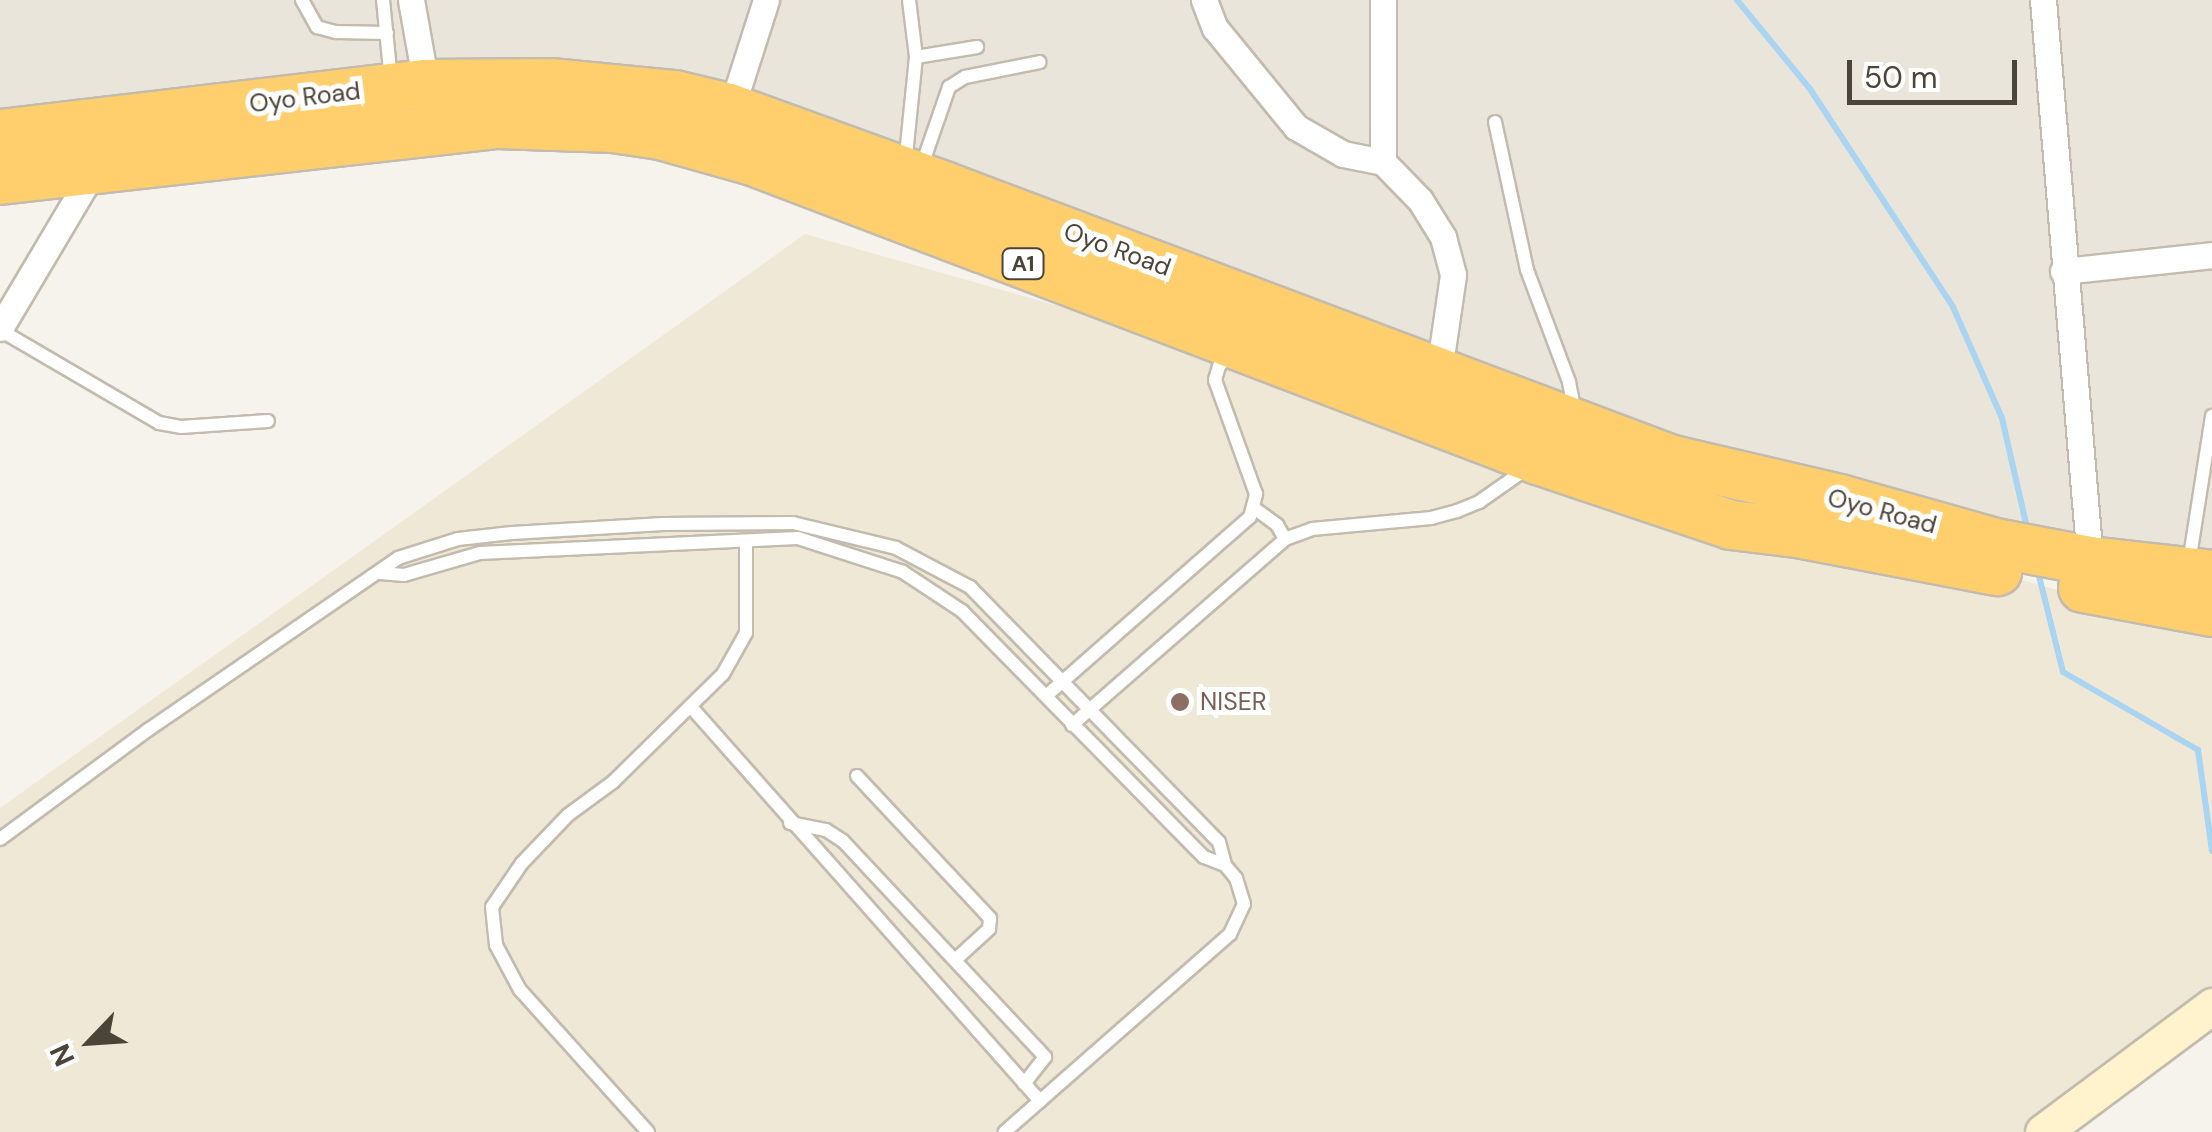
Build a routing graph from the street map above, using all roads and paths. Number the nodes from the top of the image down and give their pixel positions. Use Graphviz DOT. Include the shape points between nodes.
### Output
graph roads {
  1 [pos="302,0"];
  2 [pos="383,0"];
  3 [pos="410,0"];
  4 [pos="766,0"];
  5 [pos="909,0"];
  6 [pos="1204,0"];
  7 [pos="1382,0"];
  8 [pos="2043,0"];
  9 [pos="387,33"];
  10 [pos="977,47"];
  11 [pos="916,57"];
  12 [pos="1040,62"];
  13 [pos="408,86"];
  14 [pos="1494,122"];
  15 [pos="727,130"];
  16 [pos="0,134"];
  17 [pos="1383,162"];
  18 [pos="95,168"];
  19 [pos="912,175"];
  20 [pos="0,180"];
  21 [pos="2212,255"];
  22 [pos="2062,271"];
  23 [pos="1245,323"];
  24 [pos="0,329"];
  25 [pos="1439,371"];
  26 [pos="2212,416"];
  27 [pos="268,421"];
  28 [pos="1577,426"];
  29 [pos="1538,460"];
  30 [pos="1254,508"];
  31 [pos="1285,539"];
  32 [pos="746,542"];
  33 [pos="2008,559"];
  34 [pos="2078,568"];
  35 [pos="380,573"];
  36 [pos="2200,573"];
  37 [pos="2212,612"];
  38 [pos="1064,680"];
  39 [pos="1046,696"];
  40 [pos="692,708"];
  41 [pos="1090,708"];
  42 [pos="1072,724"];
  43 [pos="857,776"];
  44 [pos="790,823"];
  45 [pos="0,839"];
  46 [pos="1224,866"];
  47 [pos="955,960"];
  48 [pos="2212,1006"];
  49 [pos="1024,1084"];
  50 [pos="1040,1101"];
  51 [pos="648,1132"];
  52 [pos="1005,1132"];
  53 [pos="2043,1132"];
  1 -- 9 [label="lane" via="316,27"];
  2 -- 9 [label="lane"];
  3 -- 13 [label="street"];
  4 -- 15 [label="street"];
  5 -- 11 [label="lane"];
  6 -- 17 [label="street" via="1215,28 1296,126 1343,154"];
  7 -- 17 [label="street"];
  8 -- 22 [label="street"];
  9 -- 13 [label="lane"];
  10 -- 11 [label="lane"];
  11 -- 19 [label="lane"];
  12 -- 19 [label="lane" via="965,77 949,87"];
  13 -- 15 [label="highway, Oyo Road / A1" via="550,82 675,95"];
  13 -- 16 [label="highway, Oyo Road / A1"];
  14 -- 28 [label="lane" via="1527,270 1569,382"];
  15 -- 18 [label="highway, Oyo Road / A1" via="497,124"];
  15 -- 19 [label="highway, Oyo Road / A1"];
  15 -- 23 [label="highway, Oyo Road / A1"];
  17 -- 25 [label="street" via="1420,200 1443,237 1452,275"];
  18 -- 20 [label="highway, Oyo Road / A1"];
  18 -- 24 [label="street"];
  19 -- 23 [label="highway, Oyo Road / A1"];
  21 -- 22 [label="street"];
  22 -- 34 [label="street"];
  23 -- 25 [label="highway, Oyo Road / A1"];
  23 -- 29 [label="highway, Oyo Road / A1"];
  23 -- 30 [label="lane" via="1215,380 1256,494"];
  24 -- 27 [label="lane" via="159,423"];
  25 -- 28 [label="highway, Oyo Road / A1"];
  26 -- 36 [label="lane"];
  28 -- 33 [label="highway, Oyo Road / A1" via="1669,459 1840,499"];
  29 -- 31 [label="lane" via="1457,511 1312,529"];
  29 -- 33 [label="highway, Oyo Road / A1" via="1731,525"];
  30 -- 31 [label="lane"];
  30 -- 38 [label="lane"];
  31 -- 41 [label="lane"];
  32 -- 35 [label="lane" via="480,553 404,575"];
  32 -- 39 [label="lane" via="798,538 903,572 962,610"];
  32 -- 40 [label="lane" via="746,632 723,674"];
  33 -- 34 [label="highway, Oyo Road / A1"];
  34 -- 36 [label="highway, Oyo Road / A1"];
  34 -- 37 [label="highway, Oyo Road / A1"];
  35 -- 38 [label="lane" via="398,558 476,537 793,523 896,548 970,587"];
  35 -- 45 [label="lane"];
  38 -- 39 [label="lane"];
  38 -- 41 [label="lane"];
  39 -- 42 [label="lane"];
  40 -- 44 [label="lane"];
  40 -- 51 [label="lane" via="568,815 492,907 496,945 520,990"];
  41 -- 42 [label="lane"];
  41 -- 46 [label="lane" via="1219,842"];
  42 -- 46 [label="lane" via="1204,857"];
  43 -- 47 [label="lane" via="990,918 990,930"];
  44 -- 47 [label="lane" via="826,830 843,842"];
  44 -- 49 [label="lane"];
  46 -- 50 [label="lane" via="1236,878 1244,904 1230,934"];
  47 -- 49 [label="lane" via="1045,1057"];
  48 -- 53 [label="street"];
  49 -- 50 [label="lane"];
  50 -- 52 [label="lane"];
}
